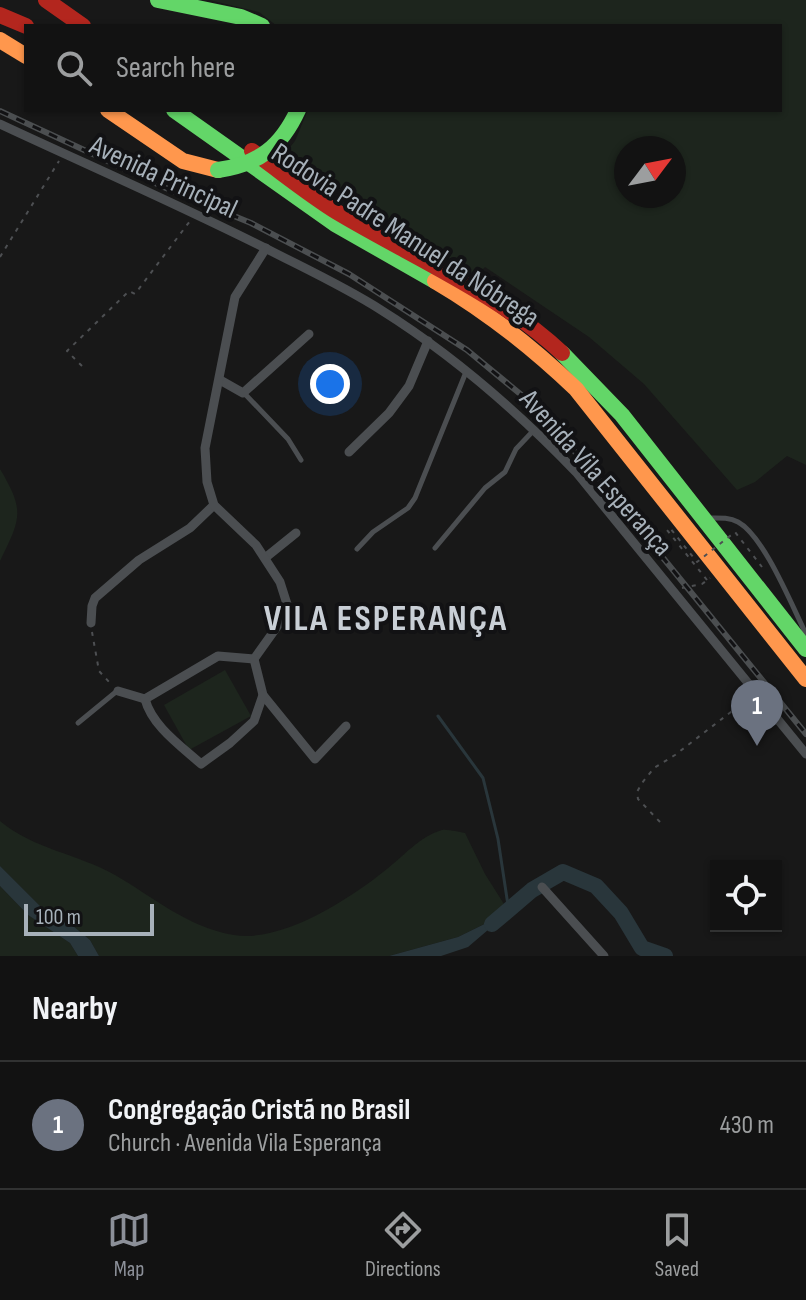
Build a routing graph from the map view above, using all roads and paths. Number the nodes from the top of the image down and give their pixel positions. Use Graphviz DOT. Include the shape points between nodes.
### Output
graph roads {
  1 [pos="46,0"];
  2 [pos="158,0"];
  3 [pos="0,15"];
  4 [pos="80,24"];
  5 [pos="257,24"];
  6 [pos="24,25"];
  7 [pos="0,31"];
  8 [pos="0,40"];
  9 [pos="23,49"];
  10 [pos="111,112"];
  11 [pos="177,112"];
  12 [pos="198,112"];
  13 [pos="297,112"];
  14 [pos="0,124"];
  15 [pos="63,153"];
  16 [pos="196,214"];
  17 [pos="266,248"];
  18 [pos="0,257"];
  19 [pos="309,334"];
  20 [pos="428,341"];
  21 [pos="82,366"];
  22 [pos="467,371"];
  23 [pos="220,380"];
  24 [pos="243,393"];
  25 [pos="534,429"];
  26 [pos="349,452"];
  27 [pos="301,460"];
  28 [pos="214,505"];
  29 [pos="703,518"];
  30 [pos="296,533"];
  31 [pos="435,548"];
  32 [pos="357,549"];
  33 [pos="265,558"];
  34 [pos="762,567"];
  35 [pos="714,575"];
  36 [pos="674,590"];
  37 [pos="91,623"];
  38 [pos="806,634"];
  39 [pos="806,649"];
  40 [pos="254,659"];
  41 [pos="806,679"];
  42 [pos="118,691"];
  43 [pos="756,692"];
  44 [pos="263,695"];
  45 [pos="145,699"];
  46 [pos="78,723"];
  47 [pos="346,726"];
  48 [pos="806,754"];
  49 [pos="660,822"];
  50 [pos="542,887"];
  51 [pos="604,956"];
  1 -- 4 [label="highway"];
  2 -- 5 [label="highway"];
  3 -- 6 [label="highway"];
  7 -- 9 [label="highway"];
  8 -- 9 [label="highway"];
  10 -- 13 [label="highway, bridge" via="183,161 218,170 266,156 289,131"];
  11 -- 35 [label="highway, Rodovia Padre Manuel da Nóbrega" via="335,224 457,294 538,352 576,389"];
  12 -- 29 [label="highway" via="334,210 494,302 548,340 622,415"];
  14 -- 15 [label="street, Avenida Principal"];
  15 -- 16 [label="street, Avenida Principal"];
  15 -- 18 [label="path"];
  16 -- 17 [label="street, Avenida Principal"];
  16 -- 21 [label="path" via="135,294 129,291 67,351"];
  17 -- 20 [label="street, Avenida Vila Esperança"];
  17 -- 23 [label="street" via="235,297"];
  19 -- 24 [label="street"];
  20 -- 22 [label="street, Avenida Vila Esperança"];
  20 -- 26 [label="street" via="409,386"];
  22 -- 25 [label="street, Avenida Vila Esperança"];
  22 -- 32 [label="lane" via="415,498"];
  23 -- 24 [label="street"];
  23 -- 28 [label="street" via="205,448"];
  24 -- 27 [label="lane"];
  25 -- 31 [label="lane" via="505,472"];
  25 -- 36 [label="street, Avenida Vila Esperança"];
  28 -- 33 [label="street"];
  28 -- 37 [label="street" via="95,598"];
  29 -- 38 [label="lane" via="738,522 750,531"];
  29 -- 39 [label="highway"];
  30 -- 33 [label="street"];
  33 -- 40 [label="street" via="287,604 284,617"];
  34 -- 35 [label="path, bridge" via="735,532 697,562 667,530"];
  35 -- 36 [label="path" via="702,584"];
  35 -- 41 [label="highway, Rodovia Padre Manuel da Nóbrega"];
  36 -- 43 [label="street, Avenida Vila Esperança"];
  37 -- 42 [label="path" via="99,671"];
  40 -- 44 [label="street"];
  40 -- 45 [label="street" via="218,656"];
  42 -- 45 [label="street"];
  42 -- 46 [label="lane"];
  43 -- 48 [label="street, Avenida Vila Esperança"];
  43 -- 49 [label="path" via="654,768 642,783 638,799"];
  44 -- 45 [label="street" via="254,721 201,764 168,733"];
  44 -- 47 [label="street" via="315,759"];
  50 -- 51 [label="street"];
}
